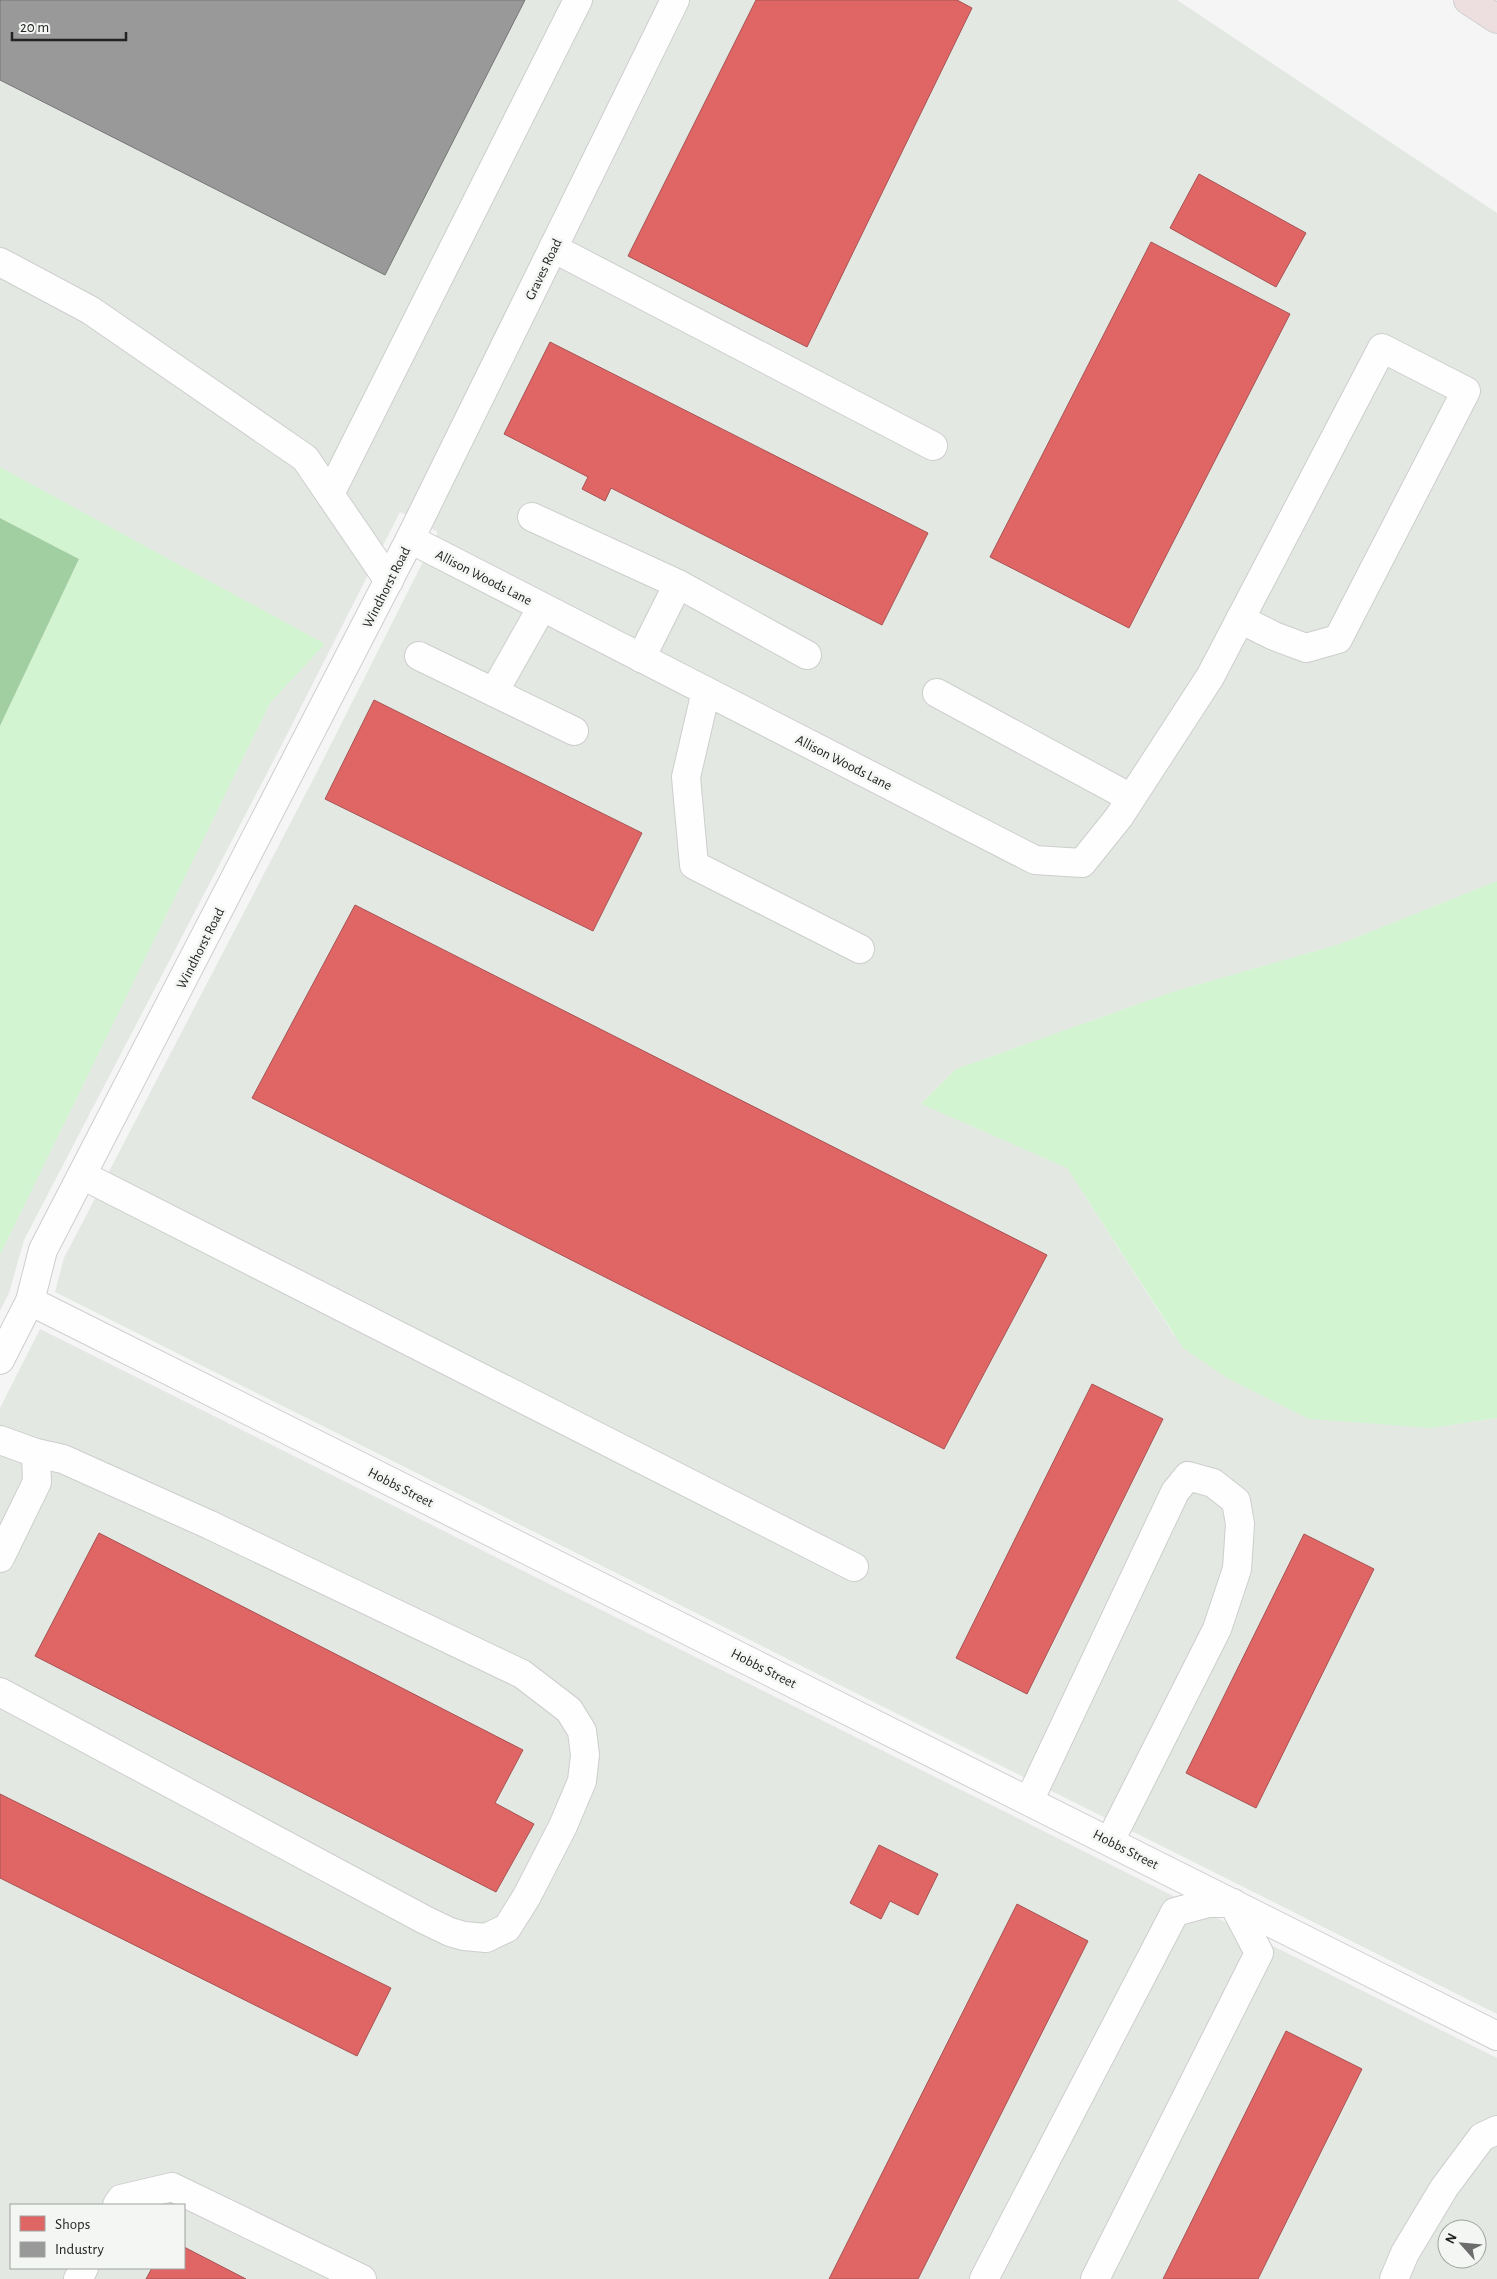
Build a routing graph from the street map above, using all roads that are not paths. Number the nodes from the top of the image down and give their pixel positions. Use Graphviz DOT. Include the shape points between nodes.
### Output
graph roads {
  1 [pos="578,0"];
  2 [pos="675,0"];
  3 [pos="1468,0"];
  4 [pos="1497,19"];
  5 [pos="553,248"];
  6 [pos="0,262"];
  7 [pos="933,446"];
  8 [pos="330,494"];
  9 [pos="532,517"];
  10 [pos="410,539"];
  11 [pos="389,581"];
  12 [pos="678,584"];
  13 [pos="542,607"];
  14 [pos="1240,619"];
  15 [pos="807,655"];
  16 [pos="419,656"];
  17 [pos="641,658"];
  18 [pos="706,691"];
  19 [pos="494,692"];
  20 [pos="937,692"];
  21 [pos="574,731"];
  22 [pos="1131,798"];
  23 [pos="860,949"];
  24 [pos="82,1175"];
  25 [pos="30,1301"];
  26 [pos="0,1360"];
  27 [pos="0,1440"];
  28 [pos="36,1453"];
  29 [pos="0,1558"];
  30 [pos="854,1567"];
  31 [pos="0,1692"];
  32 [pos="1029,1801"];
  33 [pos="1110,1841"];
  34 [pos="1234,1903"];
  35 [pos="1497,2036"];
  36 [pos="1497,2130"];
  37 [pos="118,2204"];
  38 [pos="362,2279"];
  39 [pos="984,2279"];
  40 [pos="1095,2279"];
  41 [pos="1394,2279"];
  1 -- 8 [label="street"];
  2 -- 5 [label="street, Graves Road"];
  3 -- 4 [label="highway"];
  5 -- 7 [label="street"];
  5 -- 10 [label="street, Graves Road"];
  6 -- 8 [label="street" via="90,310 305,458"];
  8 -- 11 [label="street"];
  9 -- 12 [label="street"];
  10 -- 11 [label="street, Windhorst Road"];
  10 -- 13 [label="street, Allison Woods Lane"];
  11 -- 24 [label="street, Windhorst Road"];
  12 -- 15 [label="street"];
  12 -- 17 [label="street"];
  13 -- 17 [label="street, Allison Woods Lane"];
  13 -- 19 [label="street"];
  14 -- 14 [label="street, Allison Woods Lane" via="1382,348 1466,391 1338,639 1306,648"];
  14 -- 22 [label="street, Allison Woods Lane" via="1210,677"];
  16 -- 19 [label="street"];
  17 -- 18 [label="street, Allison Woods Lane"];
  18 -- 22 [label="street, Allison Woods Lane" via="1035,860 1082,864"];
  18 -- 23 [label="street" via="686,777 694,865"];
  19 -- 21 [label="street"];
  20 -- 22 [label="street"];
  24 -- 25 [label="street, Windhorst Road" via="43,1250"];
  24 -- 30 [label="street"];
  25 -- 26 [label="street, Windhorst Road"];
  25 -- 32 [label="street, Hobbs Street"];
  27 -- 28 [label="street"];
  28 -- 29 [label="street" via="37,1482"];
  28 -- 31 [label="street" via="63,1459 193,1517 522,1674 569,1710 582,1731 585,1755 582,1781 563,1826 508,1928 486,1938 464,1936 425,1920"];
  32 -- 33 [label="street, Hobbs Street"];
  32 -- 33 [label="street" via="1175,1492 1188,1476 1213,1483 1236,1501 1240,1524 1236,1569 1216,1629"];
  33 -- 34 [label="street, Hobbs Street"];
  34 -- 35 [label="street, Hobbs Street"];
  34 -- 39 [label="street" via="1208,1903 1175,1912"];
  34 -- 40 [label="street" via="1259,1953"];
  36 -- 41 [label="street" via="1482,2137 1444,2188 1405,2253"];
  37 -- 38 [label="street" via="121,2199 172,2187"];
}
